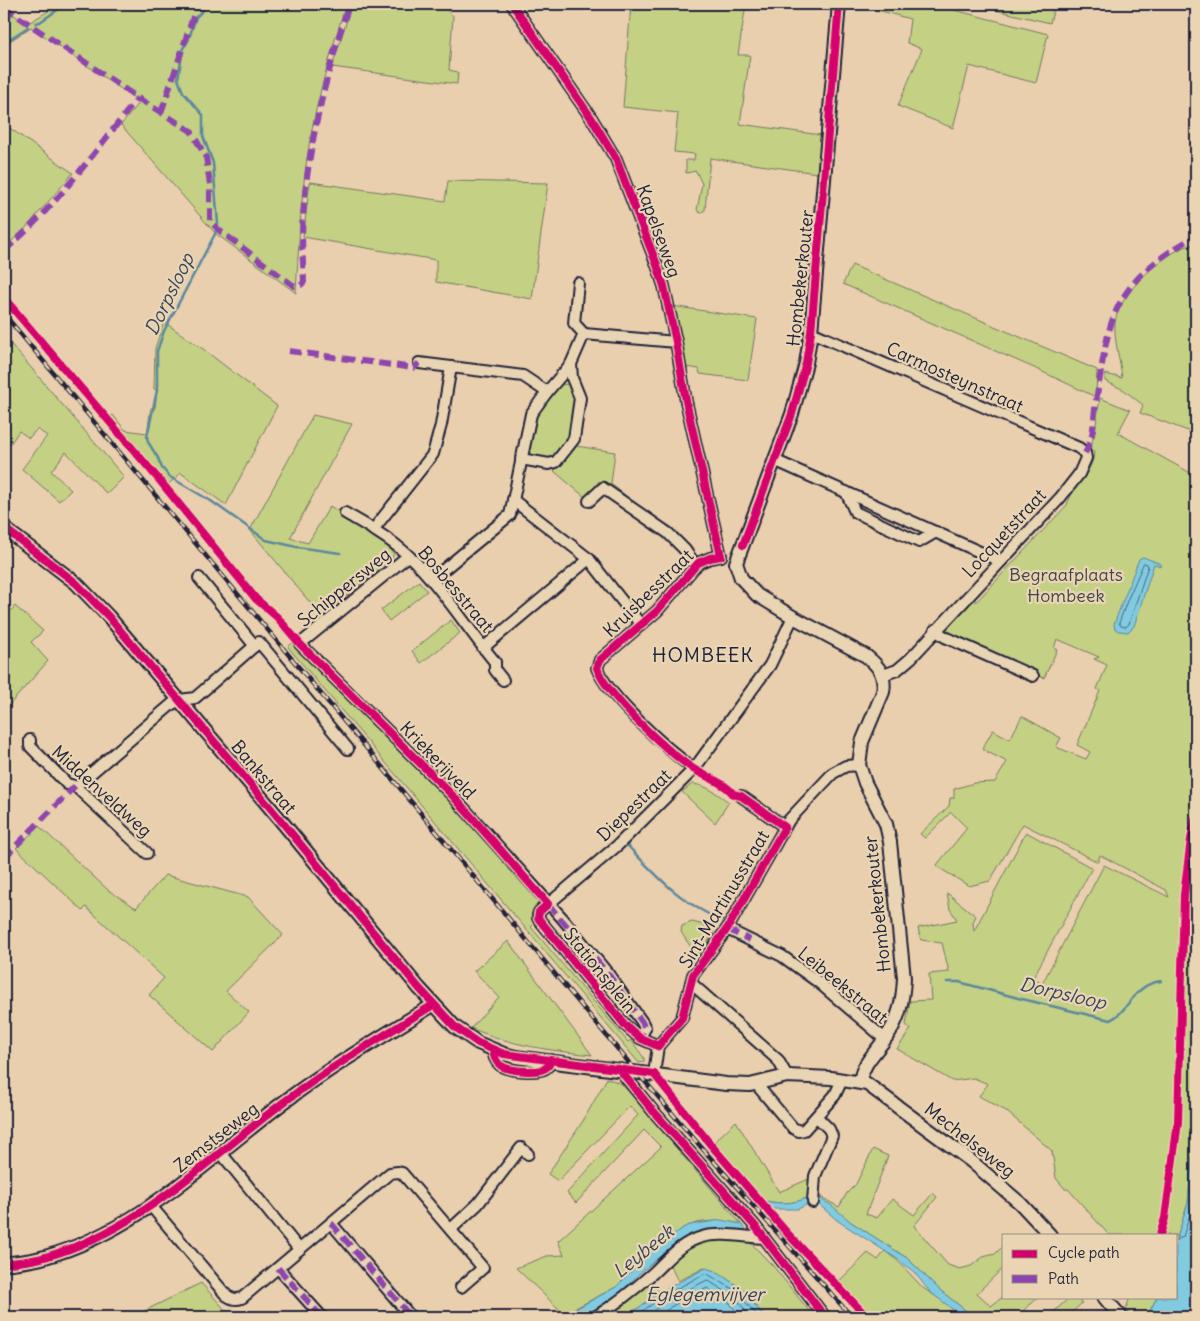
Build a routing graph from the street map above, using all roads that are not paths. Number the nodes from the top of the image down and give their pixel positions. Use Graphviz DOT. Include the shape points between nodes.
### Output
graph roads {
  1 [pos="512,4"];
  2 [pos="839,4"];
  3 [pos="578,283"];
  4 [pos="811,332"];
  5 [pos="584,334"];
  6 [pos="676,342"];
  7 [pos="419,363"];
  8 [pos="571,364"];
  9 [pos="451,367"];
  10 [pos="547,392"];
  11 [pos="1085,453"];
  12 [pos="521,459"];
  13 [pos="774,460"];
  14 [pos="846,492"];
  15 [pos="513,500"];
  16 [pos="589,501"];
  17 [pos="345,513"];
  18 [pos="4,528"];
  19 [pos="372,530"];
  20 [pos="936,532"];
  21 [pos="408,556"];
  22 [pos="721,556"];
  23 [pos="588,559"];
  24 [pos="1000,561"];
  25 [pos="736,564"];
  26 [pos="696,566"];
  27 [pos="199,578"];
  28 [pos="431,580"];
  29 [pos="793,617"];
  30 [pos="641,626"];
  31 [pos="935,630"];
  32 [pos="300,644"];
  33 [pos="255,646"];
  34 [pos="484,648"];
  35 [pos="882,674"];
  36 [pos="1032,676"];
  37 [pos="503,680"];
  38 [pos="180,700"];
  39 [pos="30,740"];
  40 [pos="348,749"];
  41 [pos="859,765"];
  42 [pos="694,769"];
  43 [pos="82,781"];
  44 [pos="741,796"];
  45 [pos="785,827"];
  46 [pos="147,853"];
  47 [pos="548,904"];
  48 [pos="727,929"];
  49 [pos="691,983"];
  50 [pos="433,1005"];
  51 [pos="640,1038"];
  52 [pos="885,1039"];
  53 [pos="658,1046"];
  54 [pos="619,1069"];
  55 [pos="654,1074"];
  56 [pos="787,1076"];
  57 [pos="842,1080"];
  58 [pos="860,1082"];
  59 [pos="756,1084"];
  60 [pos="817,1117"];
  61 [pos="220,1153"];
  62 [pos="528,1154"];
  63 [pos="813,1202"];
  64 [pos="151,1206"];
  65 [pos="331,1223"];
  66 [pos="451,1229"];
  67 [pos="1049,1234"];
  68 [pos="764,1238"];
  69 [pos="300,1249"];
  70 [pos="4,1264"];
  71 [pos="278,1268"];
  72 [pos="460,1287"];
  73 [pos="1105,1298"];
  74 [pos="322,1317"];
  75 [pos="411,1317"];
  76 [pos="595,1317"];
  77 [pos="825,1317"];
  78 [pos="1121,1317"];
  1 -- 6 [label="street, Kapelseweg" via="616,159 659,270"];
  2 -- 4 [label="street, Hombekerkouter"];
  3 -- 5 [label="street" via="574,322"];
  4 -- 11 [label="street, Carmosteynstraat"];
  4 -- 13 [label="street, Hombekerkouter" via="792,414"];
  5 -- 6 [label="street"];
  5 -- 8 [label="street"];
  6 -- 22 [label="street, Kapelseweg"];
  7 -- 9 [label="street"];
  8 -- 10 [label="street"];
  8 -- 12 [label="street" via="572,378 580,398 574,439 556,462 549,464"];
  9 -- 10 [label="street" via="523,376"];
  9 -- 19 [label="street" via="432,454"];
  10 -- 12 [label="street" via="532,414"];
  11 -- 24 [label="street, Locquetstraat" via="1083,467 1070,486"];
  12 -- 15 [label="street"];
  13 -- 14 [label="street"];
  13 -- 25 [label="street, Hombekerkouter"];
  14 -- 20 [label="street"];
  14 -- 20 [label="street" via="855,512 919,542"];
  15 -- 23 [label="street"];
  15 -- 28 [label="street" via="510,516"];
  16 -- 26 [label="street" via="603,488 668,532"];
  17 -- 19 [label="street, Bosbesstraat"];
  18 -- 38 [label="street, Bankstraat" via="92,598"];
  19 -- 21 [label="street, Bosbesstraat"];
  20 -- 24 [label="street"];
  21 -- 28 [label="street, Bosbesstraat"];
  21 -- 32 [label="street, Schippersweg"];
  22 -- 25 [label="street"];
  22 -- 26 [label="street, Kruisbesstraat"];
  23 -- 30 [label="street"];
  23 -- 34 [label="street"];
  24 -- 31 [label="street, Locquetstraat"];
  25 -- 29 [label="street" via="741,578 753,592"];
  26 -- 30 [label="street, Kruisbesstraat"];
  27 -- 33 [label="street"];
  28 -- 34 [label="street, Bosbesstraat"];
  29 -- 35 [label="street" via="866,656"];
  29 -- 42 [label="street, Diepestraat" via="770,665"];
  30 -- 42 [label="street, Kruisbesstraat" via="600,660 596,668 627,708 678,758"];
  31 -- 35 [label="street, Locquetstraat" via="901,667"];
  31 -- 36 [label="street"];
  32 -- 47 [label="street, Kriekerijveld" via="453,796"];
  33 -- 38 [label="street, Middenveldweg" via="195,698"];
  33 -- 40 [label="street" via="259,642"];
  34 -- 37 [label="street, Bosbesstraat"];
  35 -- 41 [label="street, Hombekerkouter" via="883,692 862,742"];
  38 -- 43 [label="street, Middenveldweg"];
  38 -- 50 [label="street, Bankstraat"];
  39 -- 46 [label="street, Middenveldweg" via="35,752 67,784 76,786"];
  41 -- 45 [label="street, Sint-Martinusstraat" via="839,768 833,773"];
  41 -- 52 [label="street, Hombekerkouter" via="886,824 890,842 903,968 901,1009"];
  42 -- 47 [label="street, Diepestraat" via="618,845"];
  44 -- 45 [label="street"];
  45 -- 48 [label="street, Sint-Martinusstraat"];
  47 -- 51 [label="street, Stationsplein" via="609,975 642,1022 645,1028"];
  47 -- 51 [label="street, Stationsplein" via="539,912 538,918 625,1025"];
  48 -- 49 [label="street, Sint-Martinusstraat" via="693,975"];
  48 -- 52 [label="street, Leibeekstraat" via="782,956 811,976"];
  49 -- 53 [label="street, Sint-Martinusstraat" via="682,1018"];
  49 -- 56 [label="street" via="778,1060"];
  50 -- 54 [label="street, Bankstraat" via="454,1027 493,1050 516,1057"];
  50 -- 61 [label="street, Zemstseweg" via="285,1101"];
  51 -- 53 [label="street, Stationsplein"];
  52 -- 58 [label="street, Hombekerkouter" via="870,1058"];
  53 -- 55 [label="street"];
  54 -- 55 [label="street, Bankstraat"];
  54 -- 68 [label="street"];
  55 -- 59 [label="street, Bankstraat" via="726,1084"];
  56 -- 57 [label="street, Bankstraat"];
  56 -- 59 [label="street, Bankstraat"];
  57 -- 58 [label="street, Bankstraat"];
  57 -- 60 [label="street" via="835,1095"];
  58 -- 67 [label="street, Mechelseweg" via="874,1088 971,1161 1020,1203"];
  59 -- 60 [label="street" via="793,1128 804,1130"];
  60 -- 63 [label="street" via="832,1136 815,1176"];
  61 -- 64 [label="street, Zemstseweg"];
  61 -- 69 [label="street"];
  62 -- 66 [label="street" via="521,1148 478,1204"];
  64 -- 70 [label="street, Zemstseweg" via="104,1235 44,1258"];
  64 -- 71 [label="street" via="231,1299 242,1298"];
  65 -- 66 [label="street" via="390,1173 398,1172"];
  65 -- 69 [label="street"];
  65 -- 75 [label="street"];
  66 -- 72 [label="street" via="483,1268"];
  68 -- 76 [label="street" via="720,1235 688,1242 617,1304"];
  68 -- 77 [label="street"];
  69 -- 71 [label="street"];
  71 -- 74 [label="street"];
  73 -- 78 [label="street"];
}
